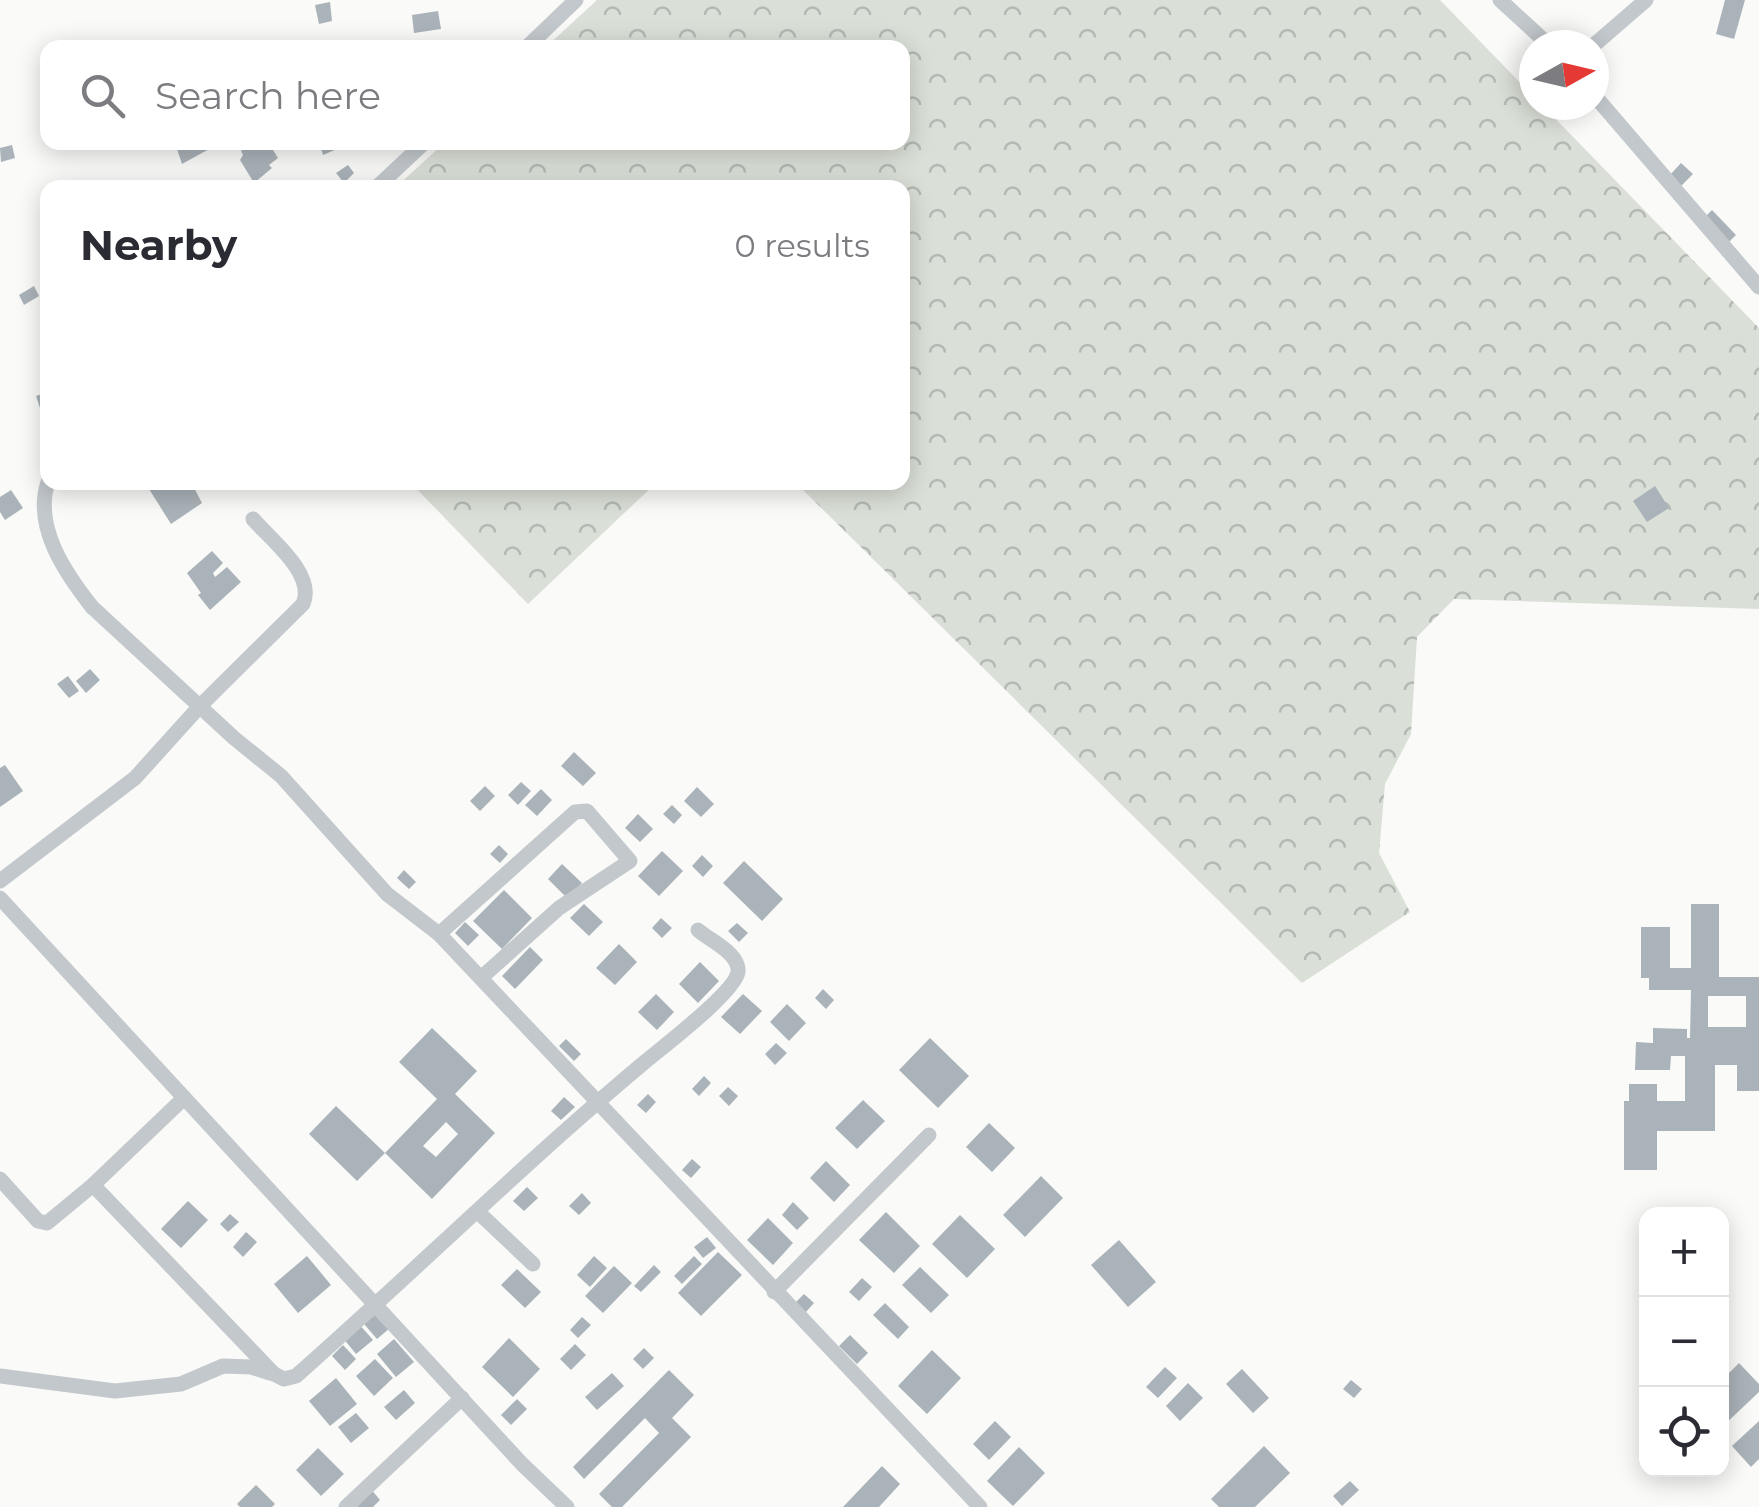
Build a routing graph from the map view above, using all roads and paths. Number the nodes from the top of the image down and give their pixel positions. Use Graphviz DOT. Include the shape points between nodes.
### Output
graph roads {
  1 [pos="576,0"];
  2 [pos="1500,0"];
  3 [pos="1646,0"];
  4 [pos="1533,30"];
  5 [pos="1609,32"];
  6 [pos="534,40"];
  7 [pos="1609,112"];
  8 [pos="416,150"];
  9 [pos="385,180"];
  10 [pos="1759,287"];
  11 [pos="47,490"];
  12 [pos="253,519"];
  13 [pos="200,706"];
  14 [pos="0,881"];
  15 [pos="0,898"];
  16 [pos="698,930"];
  17 [pos="439,934"];
  18 [pos="482,978"];
  19 [pos="184,1098"];
  20 [pos="598,1101"];
  21 [pos="929,1135"];
  22 [pos="0,1179"];
  23 [pos="93,1185"];
  24 [pos="478,1212"];
  25 [pos="533,1264"];
  26 [pos="774,1292"];
  27 [pos="377,1305"];
  28 [pos="274,1374"];
  29 [pos="0,1376"];
  30 [pos="462,1398"];
  31 [pos="346,1507"];
  32 [pos="568,1507"];
  33 [pos="980,1507"];
  1 -- 6 [label="street"];
  2 -- 4 [label="street"];
  3 -- 5 [label="street"];
  7 -- 10 [label="street"];
  8 -- 9 [label="street"];
  11 -- 13 [label="street" via="44,518 74,584"];
  12 -- 13 [label="street" via="302,576 306,597"];
  13 -- 14 [label="street" via="135,778"];
  13 -- 17 [label="street" via="281,776 386,894"];
  15 -- 19 [label="street"];
  16 -- 20 [label="street" via="736,960 735,978"];
  17 -- 18 [label="street"];
  17 -- 18 [label="street" via="575,812 587,812 630,861 559,908"];
  18 -- 20 [label="street"];
  19 -- 23 [label="street"];
  19 -- 27 [label="street"];
  20 -- 24 [label="street"];
  20 -- 26 [label="street"];
  21 -- 26 [label="street"];
  22 -- 23 [label="street" via="42,1222"];
  23 -- 28 [label="street"];
  24 -- 25 [label="street"];
  24 -- 27 [label="street"];
  26 -- 33 [label="street"];
  27 -- 28 [label="street" via="296,1376"];
  27 -- 30 [label="street"];
  28 -- 29 [label="street" via="223,1366 180,1384 114,1391"];
  30 -- 31 [label="street"];
  30 -- 32 [label="street"];
}
